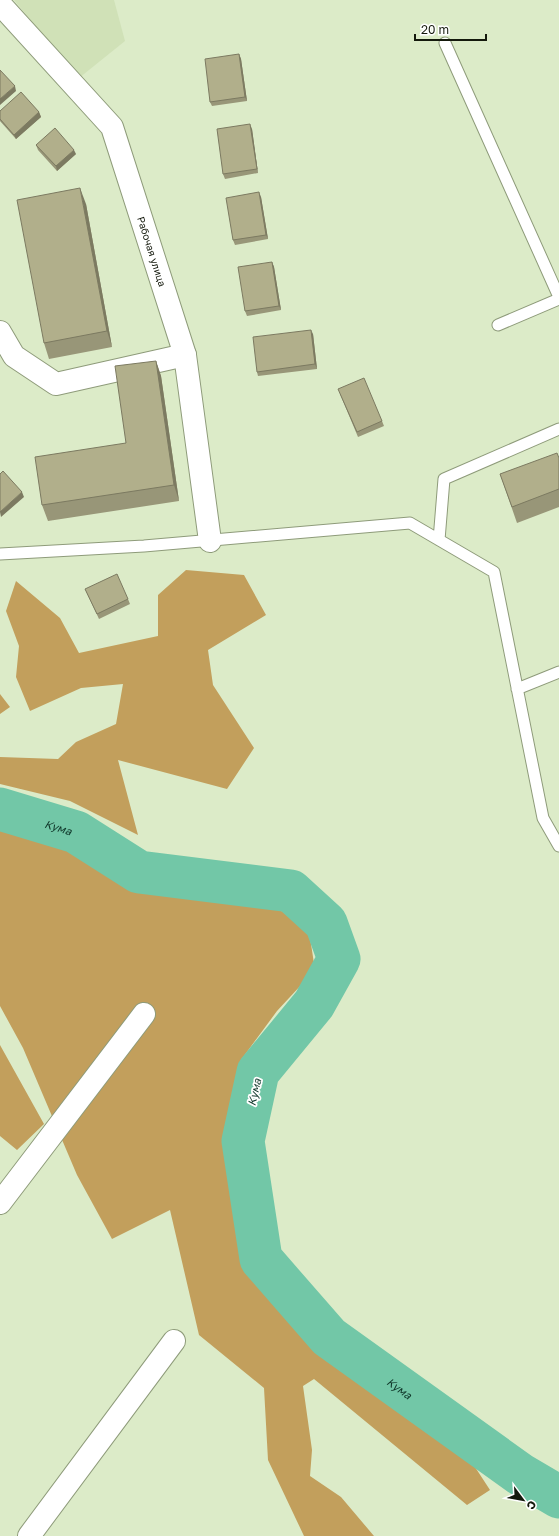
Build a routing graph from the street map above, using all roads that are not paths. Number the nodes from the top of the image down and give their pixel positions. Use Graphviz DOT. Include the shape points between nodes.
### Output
graph roads {
  1 [pos="0,4"];
  2 [pos="445,43"];
  3 [pos="559,298"];
  4 [pos="498,325"];
  5 [pos="0,332"];
  6 [pos="185,355"];
  7 [pos="559,429"];
  8 [pos="439,540"];
  9 [pos="210,541"];
  10 [pos="0,554"];
  11 [pos="559,672"];
  12 [pos="517,688"];
  13 [pos="559,846"];
  14 [pos="144,1014"];
  15 [pos="0,1203"];
  16 [pos="174,1341"];
  17 [pos="29,1536"];
  1 -- 6 [label="street, Рабочая улица" via="112,127"];
  2 -- 3 [label="lane"];
  3 -- 4 [label="lane"];
  5 -- 6 [label="street" via="14,356 56,384"];
  6 -- 9 [label="street, Рабочая улица"];
  7 -- 8 [label="lane" via="444,479"];
  8 -- 9 [label="lane" via="410,523"];
  8 -- 12 [label="lane" via="494,572"];
  9 -- 10 [label="lane"];
  11 -- 12 [label="lane"];
  12 -- 13 [label="lane" via="543,818"];
  14 -- 15 [label="street"];
  16 -- 17 [label="street"];
}
